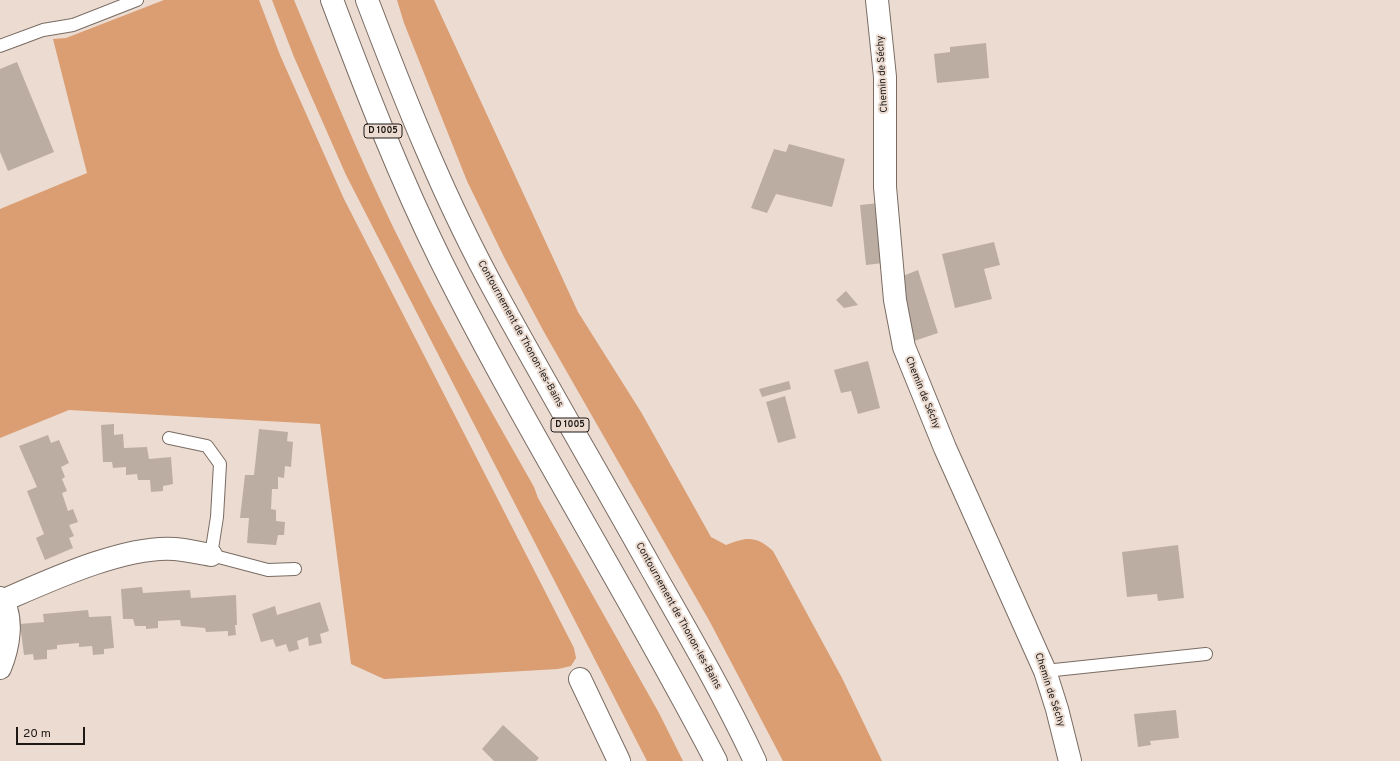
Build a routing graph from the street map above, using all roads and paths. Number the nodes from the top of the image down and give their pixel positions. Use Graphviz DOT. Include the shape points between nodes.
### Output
graph roads {
  1 [pos="137,0"];
  2 [pos="332,0"];
  3 [pos="366,0"];
  4 [pos="877,0"];
  5 [pos="0,46"];
  6 [pos="169,438"];
  7 [pos="211,555"];
  8 [pos="295,569"];
  9 [pos="1,600"];
  10 [pos="1206,654"];
  11 [pos="0,668"];
  12 [pos="1045,671"];
  13 [pos="580,679"];
  14 [pos="619,761"];
  15 [pos="716,761"];
  16 [pos="755,761"];
  17 [pos="1070,761"];
  1 -- 5 [label="lane" via="73,25 43,30"];
  2 -- 15 [label="main road, D 1005" via="367,95 444,267"];
  3 -- 16 [label="main road, Contournement de Thonon-les-Bains / D 1005" via="433,163 492,287 687,632"];
  4 -- 12 [label="main road, Chemin de Séchy" via="885,77 885,187 895,300 904,347 945,448"];
  6 -- 7 [label="lane" via="207,446 220,464 217,517"];
  7 -- 8 [label="lane" via="268,570"];
  7 -- 9 [label="main road" via="173,549 135,552 109,559"];
  9 -- 11 [label="main road" via="9,622 8,649"];
  10 -- 12 [label="lane"];
  12 -- 17 [label="main road, Chemin de Séchy"];
  13 -- 14 [label="main road"];
}
